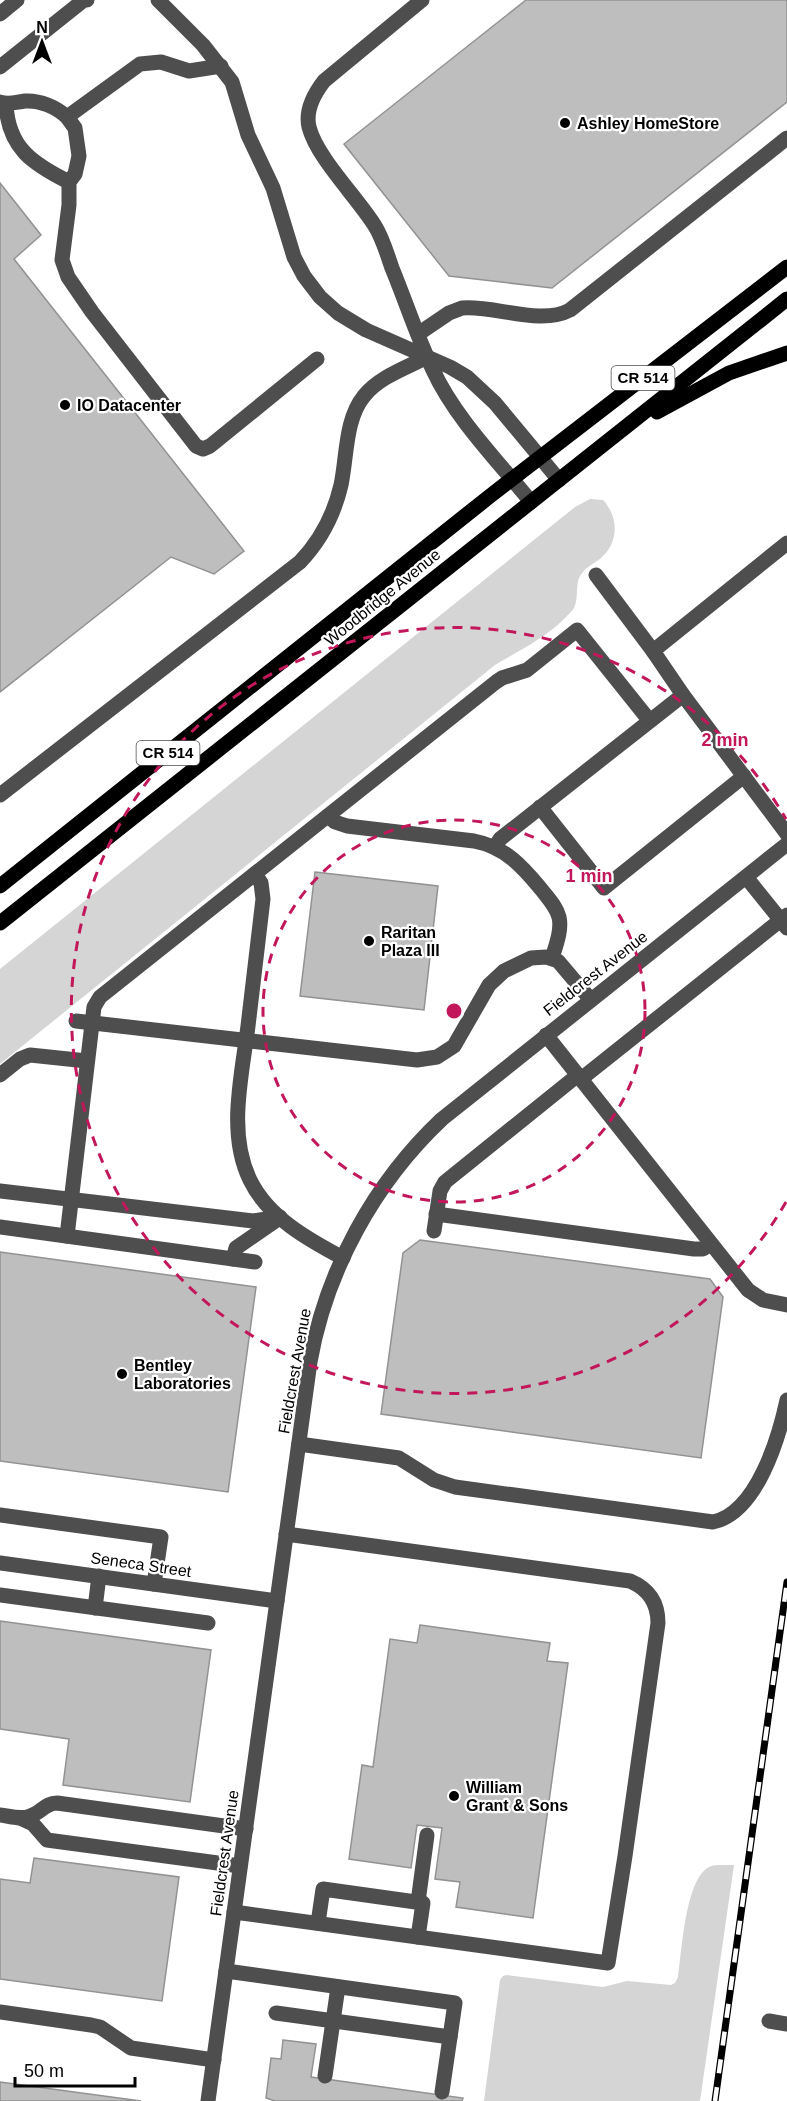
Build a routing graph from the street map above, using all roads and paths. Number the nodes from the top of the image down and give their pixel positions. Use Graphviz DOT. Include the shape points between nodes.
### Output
graph roads {
  1 [pos="17,0"];
  2 [pos="87,0"];
  3 [pos="158,0"];
  4 [pos="422,0"];
  5 [pos="0,14"];
  6 [pos="221,66"];
  7 [pos="0,67"];
  8 [pos="3,103"];
  9 [pos="67,117"];
  10 [pos="787,138"];
  11 [pos="69,183"];
  12 [pos="787,265"];
  13 [pos="787,300"];
  14 [pos="418,334"];
  15 [pos="787,353"];
  16 [pos="427,357"];
  17 [pos="316,358"];
  18 [pos="541,458"];
  19 [pos="587,458"];
  20 [pos="513,480"];
  21 [pos="559,480"];
  22 [pos="531,502"];
  23 [pos="787,543"];
  24 [pos="596,575"];
  25 [pos="653,651"];
  26 [pos="682,695"];
  27 [pos="649,720"];
  28 [pos="744,776"];
  29 [pos="0,795"];
  30 [pos="540,807"];
  31 [pos="328,816"];
  32 [pos="787,834"];
  33 [pos="787,844"];
  34 [pos="495,847"];
  35 [pos="255,874"];
  36 [pos="746,877"];
  37 [pos="0,886"];
  38 [pos="785,921"];
  39 [pos="0,923"];
  40 [pos="552,958"];
  41 [pos="591,1000"];
  42 [pos="84,1022"];
  43 [pos="546,1035"];
  44 [pos="246,1041"];
  45 [pos="87,1061"];
  46 [pos="0,1075"];
  47 [pos="579,1077"];
  48 [pos="0,1191"];
  49 [pos="71,1200"];
  50 [pos="436,1214"];
  51 [pos="280,1217"];
  52 [pos="0,1227"];
  53 [pos="434,1231"];
  54 [pos="67,1236"];
  55 [pos="711,1244"];
  56 [pos="343,1258"];
  57 [pos="233,1259"];
  58 [pos="255,1262"];
  59 [pos="787,1305"];
  60 [pos="787,1400"];
  61 [pos="298,1444"];
  62 [pos="0,1515"];
  63 [pos="286,1534"];
  64 [pos="0,1563"];
  65 [pos="99,1576"];
  66 [pos="154,1584"];
  67 [pos="0,1595"];
  68 [pos="277,1601"];
  69 [pos="95,1608"];
  70 [pos="208,1623"];
  71 [pos="0,1815"];
  72 [pos="21,1818"];
  73 [pos="246,1829"];
  74 [pos="427,1835"];
  75 [pos="240,1866"];
  76 [pos="418,1902"];
  77 [pos="234,1912"];
  78 [pos="318,1923"];
  79 [pos="418,1937"];
  80 [pos="226,1971"];
  81 [pos="338,1987"];
  82 [pos="0,2012"];
  83 [pos="276,2013"];
  84 [pos="333,2021"];
  85 [pos="769,2021"];
  86 [pos="787,2024"];
  87 [pos="450,2037"];
  88 [pos="214,2060"];
  89 [pos="326,2076"];
  90 [pos="442,2092"];
  91 [pos="208,2101"];
  1 -- 5 [label="street"];
  2 -- 7 [label="street"];
  3 -- 6 [label="street"];
  4 -- 14 [label="street" via="324,81 312,101 308,120 318,148 376,227"];
  6 -- 9 [label="street" via="189,71 160,62 140,64"];
  6 -- 16 [label="street" via="236,92 304,276 338,313"];
  8 -- 9 [label="street" via="27,100 47,104"];
  8 -- 11 [label="street" via="18,145 39,167"];
  9 -- 11 [label="street" via="75,128 79,156"];
  10 -- 14 [label="street" via="563,314 546,316 462,308"];
  11 -- 17 [label="street" via="62,260 68,277 196,446 210,446"];
  12 -- 18 [label="main road, Woodbridge Avenue / CR 514"];
  13 -- 19 [label="main road, Woodbridge Avenue / CR 514"];
  14 -- 16 [label="street"];
  15 -- 19 [label="main road" via="713,381"];
  16 -- 18 [label="street" via="477,386"];
  16 -- 20 [label="street" via="454,406"];
  16 -- 29 [label="street" via="382,381 360,402 353,418 341,485 315,547"];
  18 -- 20 [label="main road, Woodbridge Avenue / CR 514"];
  18 -- 21 [label="street"];
  19 -- 21 [label="main road, Woodbridge Avenue / CR 514"];
  20 -- 22 [label="street"];
  20 -- 37 [label="main road, Woodbridge Avenue / CR 514"];
  21 -- 22 [label="main road, Woodbridge Avenue / CR 514"];
  22 -- 39 [label="main road, Woodbridge Avenue / CR 514"];
  23 -- 25 [label="street"];
  24 -- 25 [label="street"];
  25 -- 26 [label="street"];
  26 -- 27 [label="street"];
  26 -- 28 [label="street"];
  27 -- 30 [label="street"];
  27 -- 31 [label="street" via="577,630 526,670 502,678"];
  28 -- 30 [label="street" via="604,888"];
  28 -- 32 [label="street"];
  30 -- 34 [label="street"];
  31 -- 34 [label="street" via="346,826 474,841"];
  31 -- 35 [label="street"];
  33 -- 36 [label="street, Fieldcrest Avenue"];
  34 -- 40 [label="street" via="520,864 554,906 560,923"];
  35 -- 42 [label="street" via="96,1000"];
  35 -- 44 [label="street" via="263,899"];
  36 -- 38 [label="street"];
  36 -- 41 [label="street, Fieldcrest Avenue"];
  38 -- 47 [label="street"];
  40 -- 41 [label="street" via="562,964"];
  40 -- 44 [label="street" via="531,958 504,971 483,994 454,1046 430,1060"];
  41 -- 43 [label="street, Fieldcrest Avenue"];
  42 -- 44 [label="street"];
  42 -- 45 [label="street"];
  43 -- 47 [label="street"];
  43 -- 56 [label="street, Fieldcrest Avenue" via="426,1134 378,1195"];
  44 -- 51 [label="street" via="238,1113 241,1153 255,1188"];
  45 -- 46 [label="street" via="30,1055"];
  45 -- 49 [label="street"];
  47 -- 50 [label="street" via="449,1177 440,1191"];
  47 -- 55 [label="street"];
  48 -- 49 [label="street"];
  49 -- 51 [label="street" via="253,1221"];
  49 -- 54 [label="street"];
  50 -- 53 [label="street"];
  50 -- 55 [label="street" via="694,1249"];
  51 -- 56 [label="street"];
  51 -- 57 [label="street" via="236,1248"];
  52 -- 54 [label="street"];
  54 -- 57 [label="street"];
  55 -- 59 [label="street" via="752,1294"];
  56 -- 61 [label="street, Fieldcrest Avenue" via="315,1335"];
  57 -- 58 [label="street"];
  60 -- 61 [label="street" via="777,1441 762,1477 731,1514 713,1522 455,1487 434,1480 399,1458"];
  61 -- 63 [label="street, Fieldcrest Avenue"];
  62 -- 66 [label="street" via="161,1537"];
  63 -- 68 [label="street, Fieldcrest Avenue"];
  63 -- 79 [label="street" via="624,1580 642,1588 655,1603 658,1623 608,1963"];
  64 -- 65 [label="street, Seneca Street"];
  65 -- 66 [label="street, Seneca Street"];
  65 -- 69 [label="street"];
  66 -- 68 [label="street, Seneca Street"];
  67 -- 69 [label="street"];
  68 -- 73 [label="street, Fieldcrest Avenue"];
  69 -- 70 [label="street"];
  71 -- 72 [label="street"];
  72 -- 73 [label="street" via="49,1803 57,1803"];
  72 -- 75 [label="street" via="33,1824 47,1840"];
  73 -- 75 [label="street, Fieldcrest Avenue"];
  74 -- 76 [label="street"];
  75 -- 77 [label="street, Fieldcrest Avenue"];
  76 -- 78 [label="street" via="323,1889"];
  76 -- 79 [label="street" via="423,1903"];
  77 -- 78 [label="street"];
  77 -- 80 [label="street, Fieldcrest Avenue"];
  78 -- 79 [label="street"];
  80 -- 81 [label="street"];
  80 -- 88 [label="street, Fieldcrest Avenue"];
  81 -- 84 [label="street"];
  81 -- 87 [label="street" via="455,2003"];
  82 -- 88 [label="street" via="100,2027 131,2048"];
  83 -- 84 [label="street"];
  84 -- 87 [label="street"];
  84 -- 89 [label="street"];
  85 -- 86 [label="street"];
  87 -- 90 [label="street"];
  88 -- 91 [label="street, Fieldcrest Avenue"];
}
